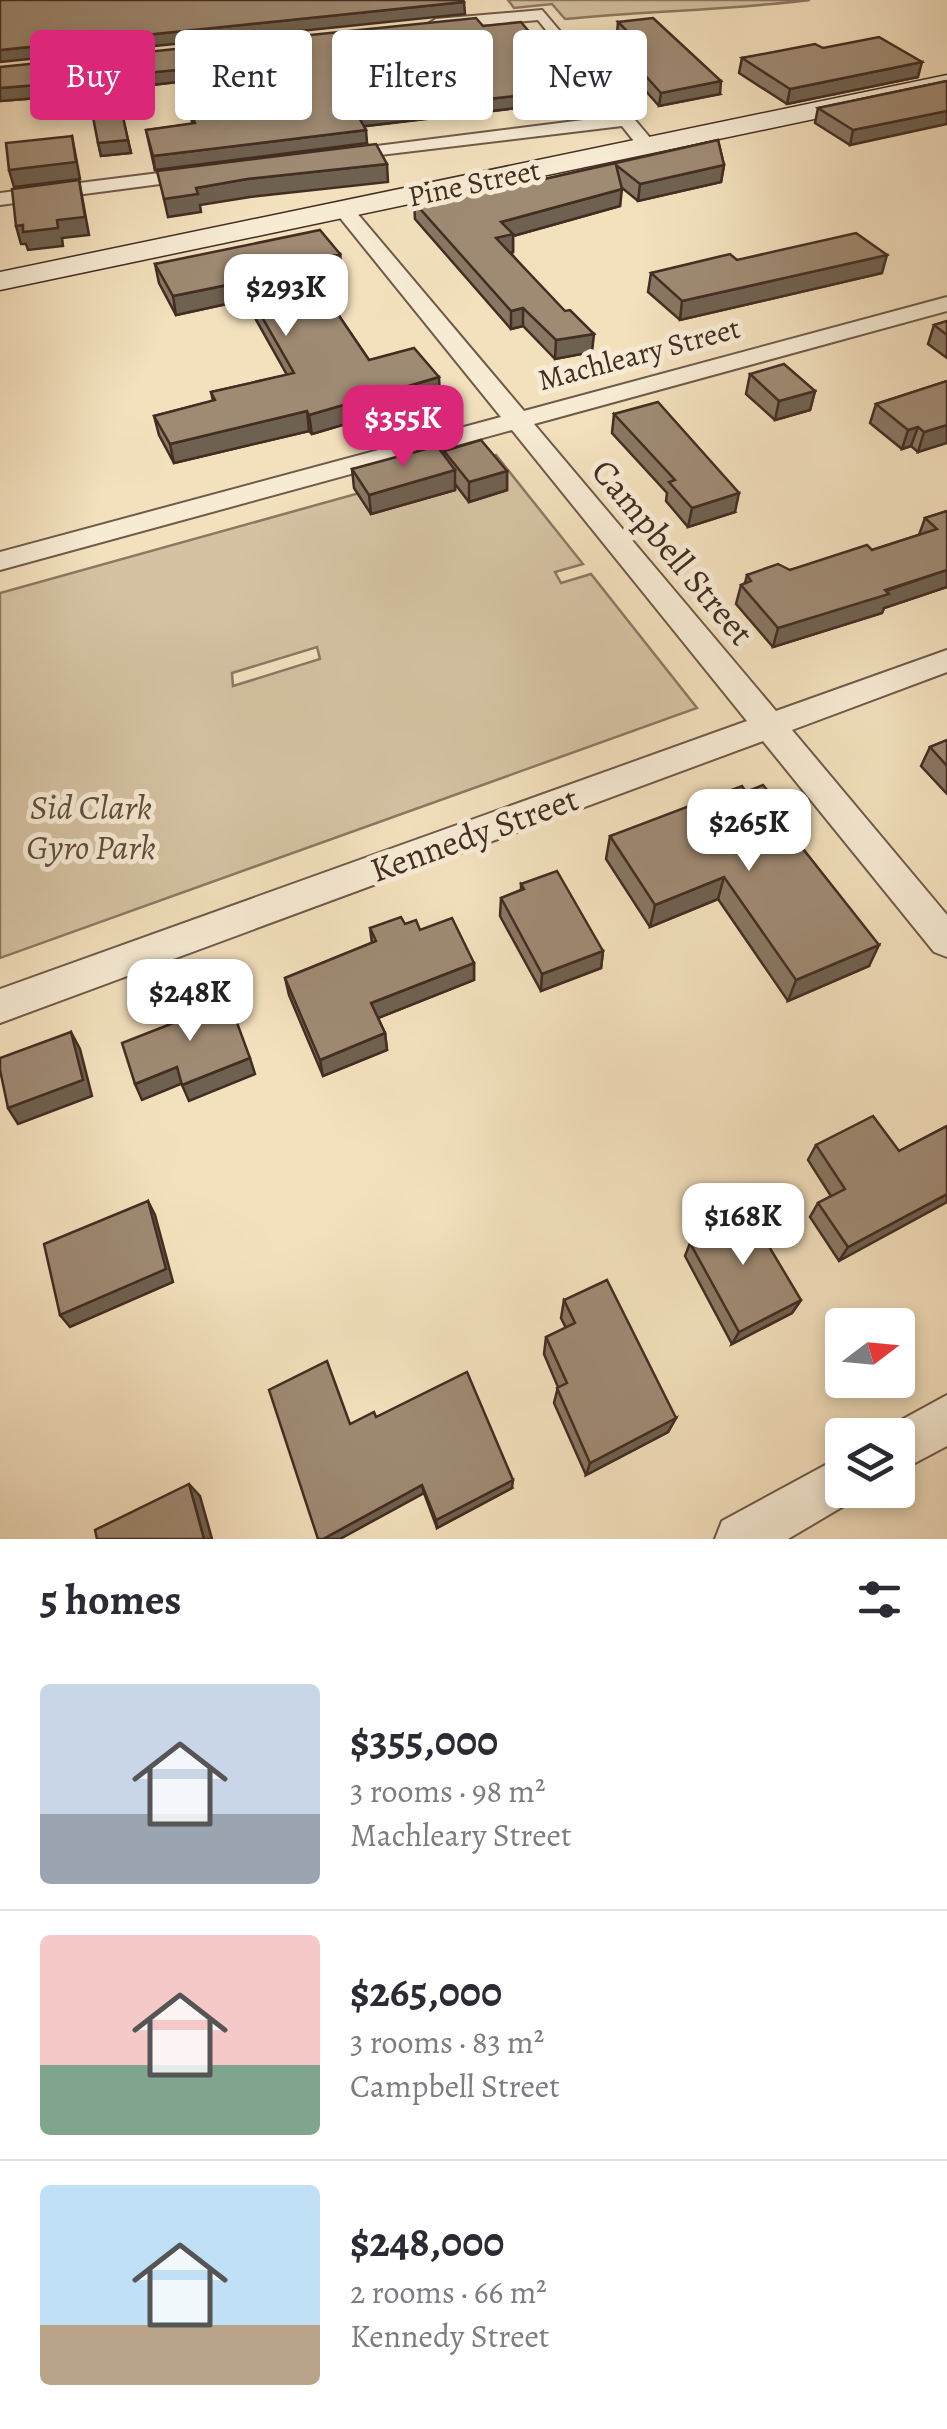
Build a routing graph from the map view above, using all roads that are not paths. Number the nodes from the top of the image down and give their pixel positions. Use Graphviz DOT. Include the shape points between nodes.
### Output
graph roads {
  1 [pos="485,0"];
  2 [pos="502,16"];
  3 [pos="424,25"];
  4 [pos="554,30"];
  5 [pos="947,83"];
  6 [pos="628,120"];
  7 [pos="648,146"];
  8 [pos="314,160"];
  9 [pos="216,172"];
  10 [pos="0,198"];
  11 [pos="344,210"];
  12 [pos="0,281"];
  13 [pos="947,304"];
  14 [pos="516,421"];
  15 [pos="0,561"];
  16 [pos="947,661"];
  17 [pos="770,727"];
  18 [pos="947,941"];
  19 [pos="0,1006"];
  20 [pos="947,1419"];
  21 [pos="915,1438"];
  22 [pos="825,1490"];
  23 [pos="740,1539"];
  1 -- 2 [label="street"];
  2 -- 3 [label="street"];
  2 -- 4 [label="street" via="542,15"];
  5 -- 7 [label="street, Pine Street"];
  6 -- 7 [label="street"];
  6 -- 8 [label="street"];
  7 -- 11 [label="street, Pine Street"];
  9 -- 10 [label="street"];
  11 -- 12 [label="street, Pine Street"];
  11 -- 14 [label="street, Campbell Street"];
  13 -- 14 [label="street, Machleary Street"];
  14 -- 15 [label="street, Machleary Street"];
  14 -- 17 [label="street, Campbell Street"];
  16 -- 17 [label="street, Kennedy Street"];
  17 -- 18 [label="street, Campbell Street"];
  17 -- 19 [label="street, Kennedy Street"];
  20 -- 21 [label="street"];
  22 -- 23 [label="street"];
}
